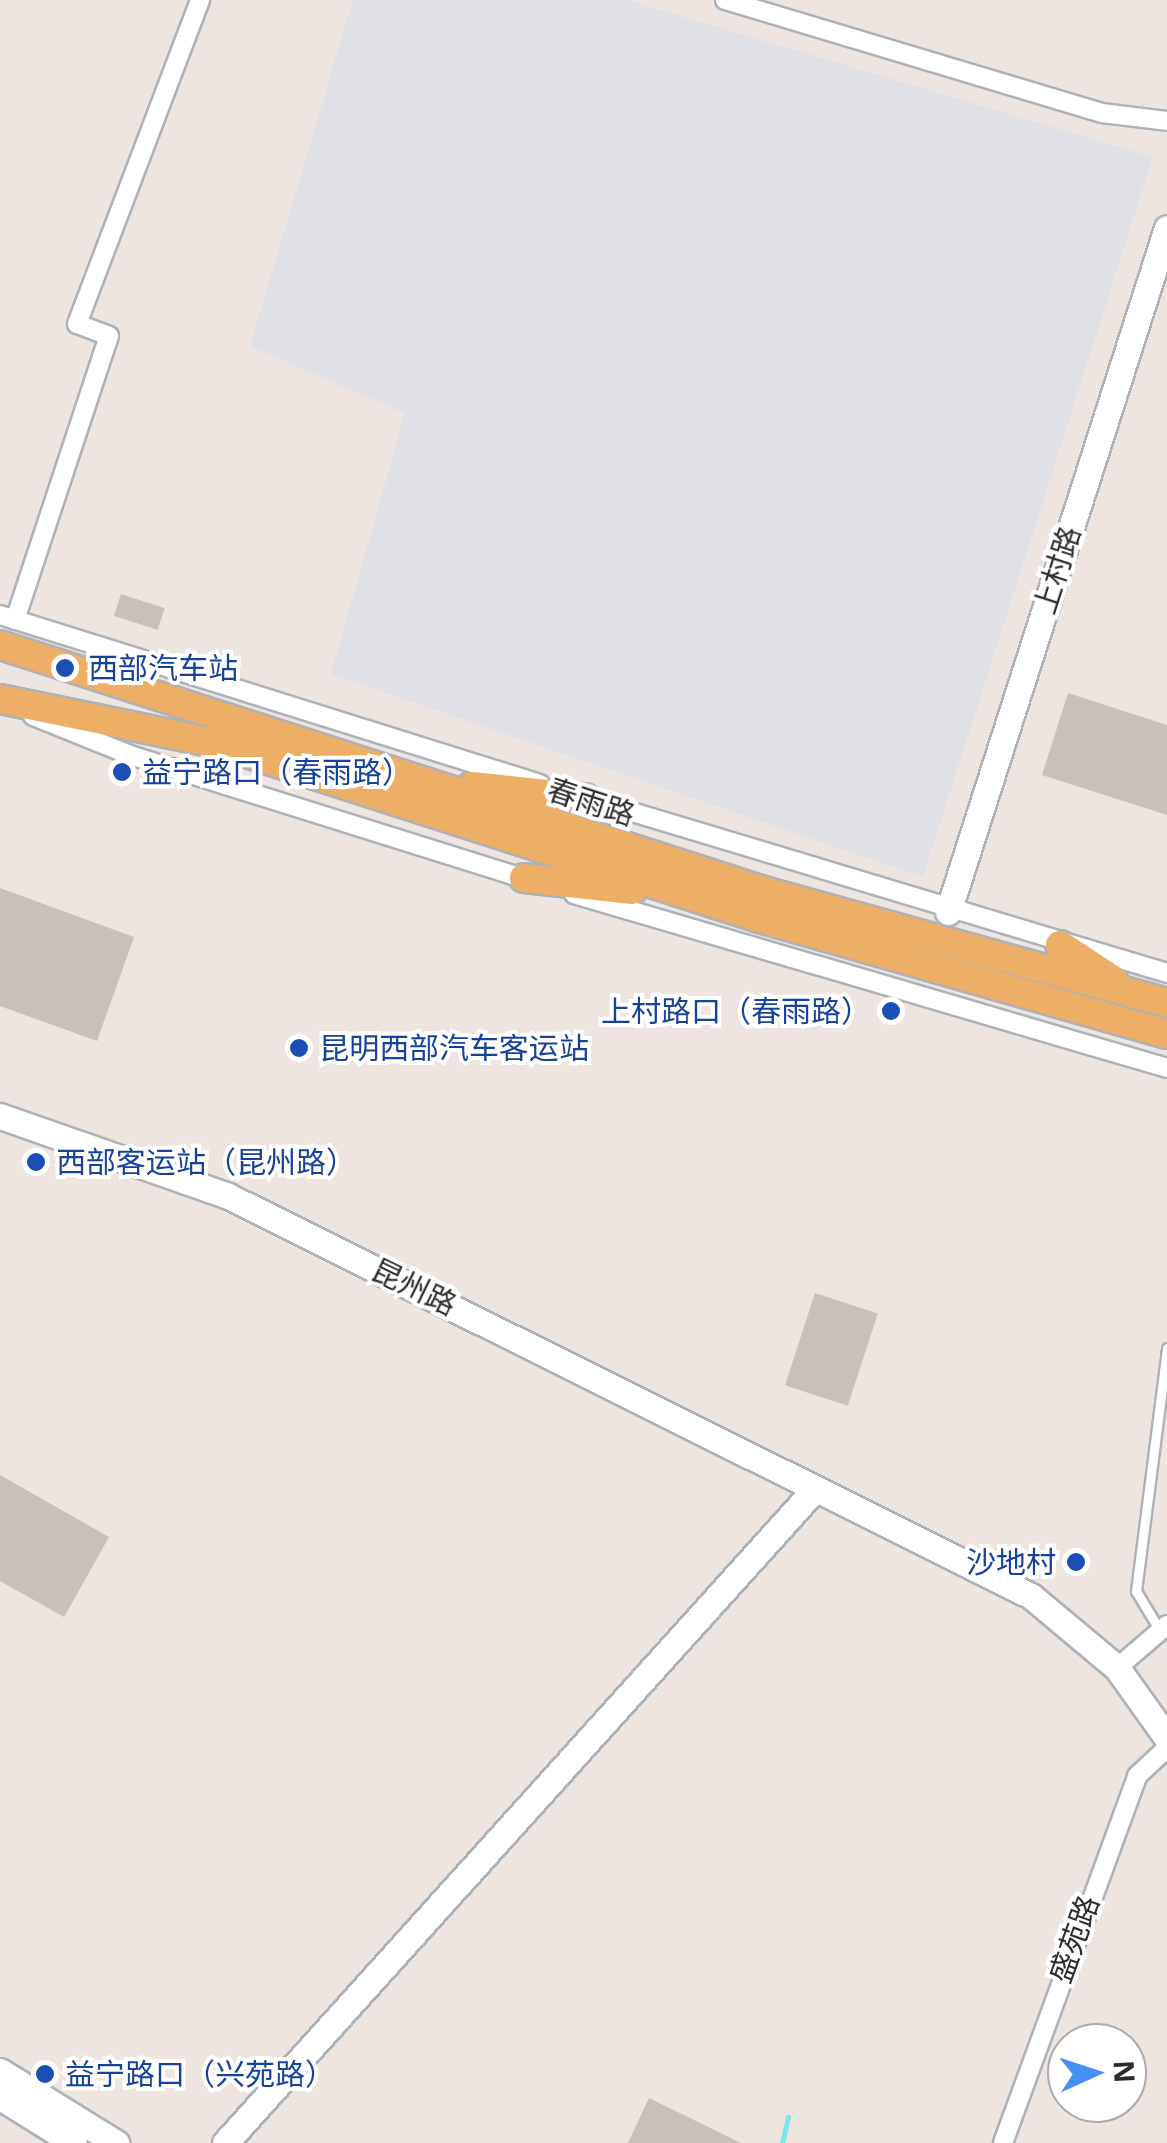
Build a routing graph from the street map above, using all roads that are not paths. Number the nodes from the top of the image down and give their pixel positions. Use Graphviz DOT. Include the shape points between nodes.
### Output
graph roads {
  1 [pos="200,0"];
  2 [pos="725,0"];
  3 [pos="1167,121"];
  4 [pos="1167,228"];
  5 [pos="7,618"];
  6 [pos="0,646"];
  7 [pos="0,700"];
  8 [pos="400,778"];
  9 [pos="585,798"];
  10 [pos="524,878"];
  11 [pos="693,897"];
  12 [pos="948,912"];
  13 [pos="1060,945"];
  14 [pos="1167,974"];
  15 [pos="1135,995"];
  16 [pos="1167,1002"];
  17 [pos="1167,1034"];
  18 [pos="1167,1068"];
  19 [pos="0,1116"];
  20 [pos="1167,1348"];
  21 [pos="815,1489"];
  22 [pos="1163,1627"];
  23 [pos="1123,1662"];
  24 [pos="1167,1708"];
  25 [pos="1167,1738"];
  26 [pos="1167,1748"];
  27 [pos="0,2070"];
  28 [pos="0,2097"];
  29 [pos="74,2143"];
  30 [pos="116,2143"];
  31 [pos="225,2143"];
  32 [pos="1002,2143"];
  1 -- 5 [label="street" via="77,324 110,336"];
  2 -- 3 [label="street" via="1102,114"];
  4 -- 12 [label="main road, 上村路"];
  5 -- 9 [label="street"];
  6 -- 8 [label="main road, 春雨路"];
  7 -- 10 [label="street" via="130,756"];
  7 -- 11 [label="main road, 春雨路" via="215,744"];
  8 -- 9 [label="main road"];
  8 -- 15 [label="main road, 春雨路"];
  9 -- 12 [label="street"];
  10 -- 11 [label="main road"];
  10 -- 18 [label="street"];
  11 -- 17 [label="main road, 春雨路"];
  12 -- 13 [label="street"];
  13 -- 14 [label="street"];
  13 -- 15 [label="main road"];
  15 -- 16 [label="main road, 春雨路"];
  19 -- 21 [label="main road, 昆州路" via="228,1196"];
  20 -- 22 [label="lane" via="1136,1592"];
  21 -- 23 [label="main road, 昆州路" via="1032,1596"];
  21 -- 31 [label="main road"];
  22 -- 23 [label="street"];
  23 -- 24 [label="main road, 昆州路"];
  23 -- 25 [label="main road, 昆州路"];
  26 -- 32 [label="street, 盛苑路" via="1137,1776"];
  27 -- 30 [label="main road"];
  28 -- 29 [label="main road"];
}
